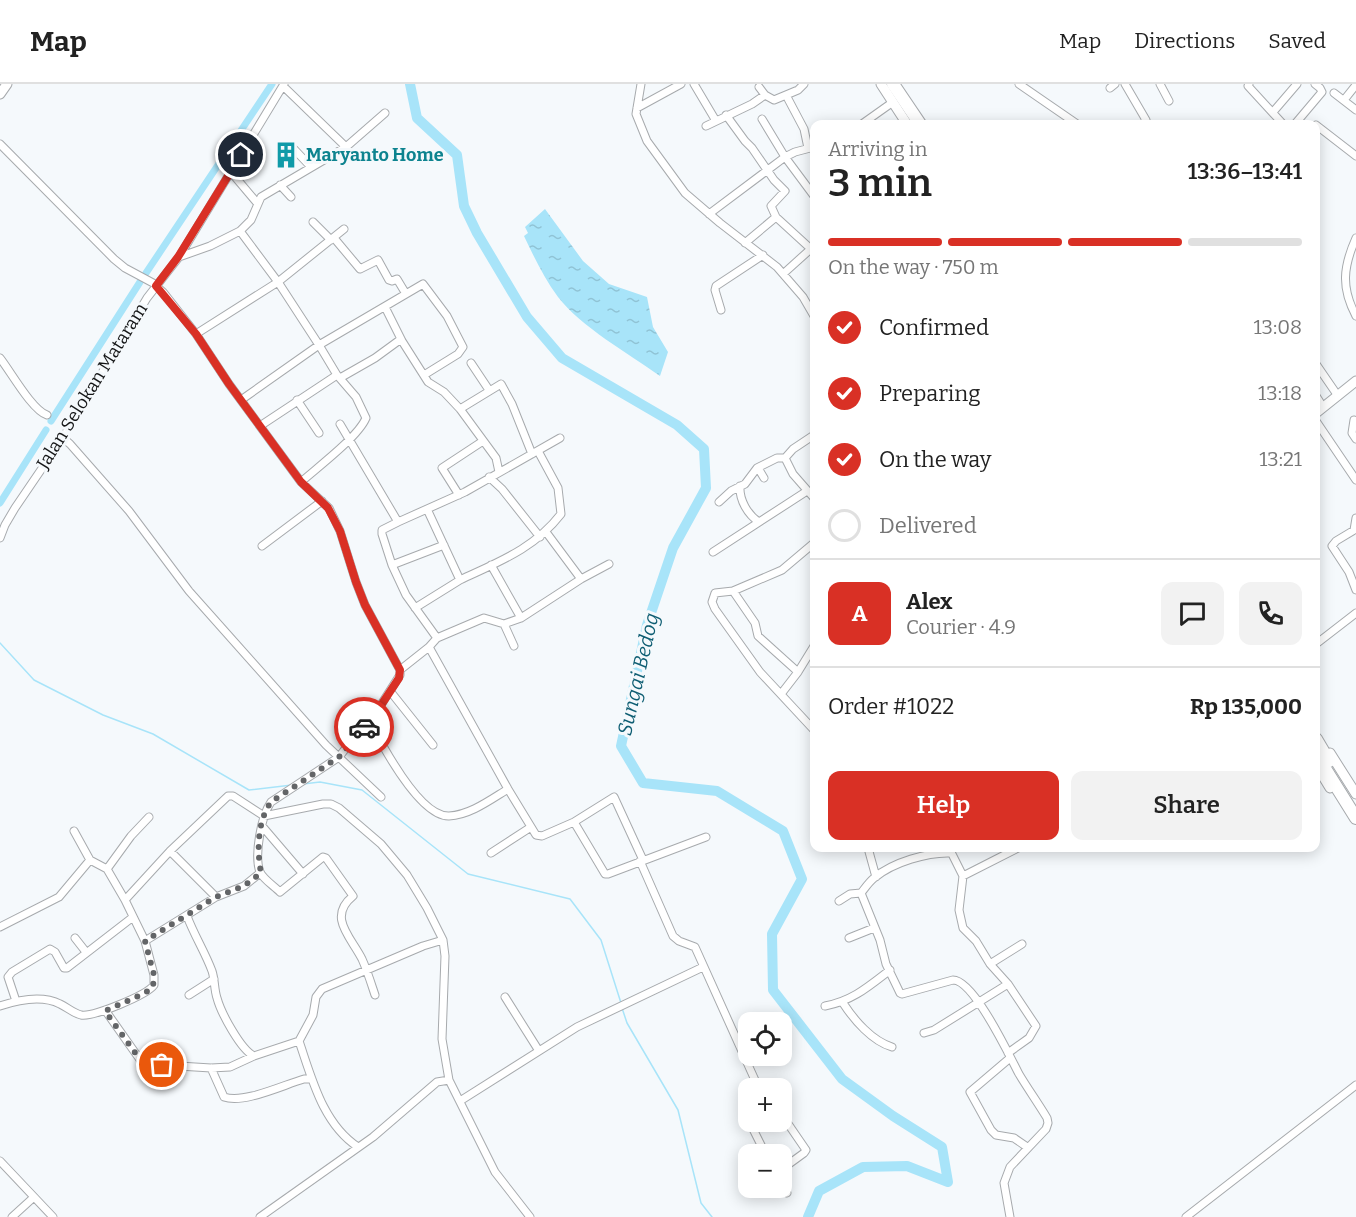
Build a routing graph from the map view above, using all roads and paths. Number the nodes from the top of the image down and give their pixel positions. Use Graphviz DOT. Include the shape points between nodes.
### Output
graph roads {
  1 [pos="7,84"];
  2 [pos="641,84"];
  3 [pos="681,84"];
  4 [pos="694,84"];
  5 [pos="804,84"];
  6 [pos="881,84"];
  7 [pos="888,84"];
  8 [pos="893,84"];
  9 [pos="900,84"];
  10 [pos="1018,84"];
  11 [pos="1125,84"];
  12 [pos="1160,84"];
  13 [pos="1249,84"];
  14 [pos="1297,84"];
  15 [pos="1315,84"];
  16 [pos="283,85"];
  17 [pos="1352,86"];
  18 [pos="759,87"];
  19 [pos="1334,93"];
  20 [pos="0,94"];
  21 [pos="765,95"];
  22 [pos="786,95"];
  23 [pos="1344,100"];
  24 [pos="1169,101"];
  25 [pos="893,102"];
  26 [pos="637,108"];
  27 [pos="1356,110"];
  28 [pos="1273,112"];
  29 [pos="385,113"];
  30 [pos="726,115"];
  31 [pos="762,118"];
  32 [pos="868,120"];
  33 [pos="904,120"];
  34 [pos="911,120"];
  35 [pos="917,120"];
  36 [pos="923,120"];
  37 [pos="1071,120"];
  38 [pos="1146,120"];
  39 [pos="1279,120"];
  40 [pos="1298,120"];
  41 [pos="716,121"];
  42 [pos="706,126"];
  43 [pos="1320,128"];
  44 [pos="0,144"];
  45 [pos="810,145"];
  46 [pos="346,147"];
  47 [pos="810,148"];
  48 [pos="294,149"];
  49 [pos="1356,156"];
  50 [pos="785,157"];
  51 [pos="311,167"];
  52 [pos="767,171"];
  53 [pos="231,172"];
  54 [pos="280,185"];
  55 [pos="810,191"];
  56 [pos="291,197"];
  57 [pos="258,204"];
  58 [pos="708,214"];
  59 [pos="776,217"];
  60 [pos="313,222"];
  61 [pos="345,229"];
  62 [pos="240,231"];
  63 [pos="1356,238"];
  64 [pos="332,239"];
  65 [pos="745,243"];
  66 [pos="810,248"];
  67 [pos="810,250"];
  68 [pos="763,255"];
  69 [pos="178,257"];
  70 [pos="783,274"];
  71 [pos="278,282"];
  72 [pos="155,284"];
  73 [pos="406,294"];
  74 [pos="385,307"];
  75 [pos="810,309"];
  76 [pos="721,310"];
  77 [pos="1356,316"];
  78 [pos="196,334"];
  79 [pos="401,339"];
  80 [pos="319,345"];
  81 [pos="0,358"];
  82 [pos="471,363"];
  83 [pos="1320,370"];
  84 [pos="424,375"];
  85 [pos="338,376"];
  86 [pos="1356,381"];
  87 [pos="489,390"];
  88 [pos="1338,396"];
  89 [pos="241,400"];
  90 [pos="297,400"];
  91 [pos="460,409"];
  92 [pos="1320,409"];
  93 [pos="47,415"];
  94 [pos="1354,420"];
  95 [pos="340,424"];
  96 [pos="260,426"];
  97 [pos="1320,427"];
  98 [pos="319,433"];
  99 [pos="63,438"];
  100 [pos="560,438"];
  101 [pos="810,438"];
  102 [pos="349,439"];
  103 [pos="1356,440"];
  104 [pos="483,441"];
  105 [pos="535,452"];
  106 [pos="785,458"];
  107 [pos="758,468"];
  108 [pos="499,472"];
  109 [pos="489,477"];
  110 [pos="764,478"];
  111 [pos="1356,480"];
  112 [pos="301,482"];
  113 [pos="740,486"];
  114 [pos="807,491"];
  115 [pos="810,494"];
  116 [pos="459,495"];
  117 [pos="322,501"];
  118 [pos="719,502"];
  119 [pos="427,509"];
  120 [pos="1356,518"];
  121 [pos="398,522"];
  122 [pos="759,522"];
  123 [pos="1355,529"];
  124 [pos="543,534"];
  125 [pos="0,538"];
  126 [pos="444,545"];
  127 [pos="262,546"];
  128 [pos="810,546"];
  129 [pos="713,552"];
  130 [pos="609,564"];
  131 [pos="392,565"];
  132 [pos="491,565"];
  133 [pos="580,579"];
  134 [pos="460,580"];
  135 [pos="1356,590"];
  136 [pos="734,591"];
  137 [pos="415,608"];
  138 [pos="1356,613"];
  139 [pos="521,618"];
  140 [pos="504,624"];
  141 [pos="437,638"];
  142 [pos="1320,641"];
  143 [pos="514,646"];
  144 [pos="429,647"];
  145 [pos="810,652"];
  146 [pos="400,670"];
  147 [pos="798,672"];
  148 [pos="390,691"];
  149 [pos="781,694"];
  150 [pos="370,722"];
  151 [pos="810,726"];
  152 [pos="1320,737"];
  153 [pos="433,745"];
  154 [pos="1320,745"];
  155 [pos="339,757"];
  156 [pos="1320,760"];
  157 [pos="1320,771"];
  158 [pos="508,789"];
  159 [pos="1356,794"];
  160 [pos="381,796"];
  161 [pos="1356,803"];
  162 [pos="264,816"];
  163 [pos="149,817"];
  164 [pos="1356,818"];
  165 [pos="574,822"];
  166 [pos="262,826"];
  167 [pos="531,827"];
  168 [pos="1356,828"];
  169 [pos="74,831"];
  170 [pos="706,837"];
  171 [pos="170,851"];
  172 [pos="869,852"];
  173 [pos="936,852"];
  174 [pos="951,852"];
  175 [pos="1009,852"];
  176 [pos="491,853"];
  177 [pos="90,860"];
  178 [pos="642,860"];
  179 [pos="107,869"];
  180 [pos="261,873"];
  181 [pos="303,874"];
  182 [pos="963,876"];
  183 [pos="876,877"];
  184 [pos="861,893"];
  185 [pos="216,897"];
  186 [pos="125,900"];
  187 [pos="839,901"];
  188 [pos="133,916"];
  189 [pos="187,916"];
  190 [pos="0,927"];
  191 [pos="874,928"];
  192 [pos="75,938"];
  193 [pos="849,938"];
  194 [pos="145,941"];
  195 [pos="440,941"];
  196 [pos="1022,944"];
  197 [pos="87,952"];
  198 [pos="990,964"];
  199 [pos="703,967"];
  200 [pos="365,970"];
  201 [pos="890,970"];
  202 [pos="214,979"];
  203 [pos="1008,984"];
  204 [pos="189,995"];
  205 [pos="375,995"];
  206 [pos="505,997"];
  207 [pos="16,1001"];
  208 [pos="843,1003"];
  209 [pos="979,1003"];
  210 [pos="0,1006"];
  211 [pos="825,1006"];
  212 [pos="105,1011"];
  213 [pos="924,1033"];
  214 [pos="299,1041"];
  215 [pos="892,1047"];
  216 [pos="539,1051"];
  217 [pos="254,1056"];
  218 [pos="1009,1056"];
  219 [pos="211,1068"];
  220 [pos="754,1078"];
  221 [pos="312,1079"];
  222 [pos="449,1080"];
  223 [pos="1356,1085"];
  224 [pos="460,1101"];
  225 [pos="792,1130"];
  226 [pos="358,1147"];
  227 [pos="1027,1147"];
  228 [pos="0,1161"];
  229 [pos="792,1162"];
  230 [pos="34,1197"];
  231 [pos="12,1217"];
  232 [pos="53,1217"];
  233 [pos="260,1217"];
  234 [pos="530,1217"];
  235 [pos="1010,1217"];
  236 [pos="1186,1217"];
  1 -- 20 [label="street"];
  2 -- 26 [label="street"];
  3 -- 26 [label="street"];
  4 -- 41 [label="street"];
  5 -- 22 [label="street"];
  6 -- 25 [label="street"];
  7 -- 34 [label="highway"];
  8 -- 35 [label="highway"];
  9 -- 36 [label="street"];
  10 -- 37 [label="street"];
  11 -- 38 [label="street"];
  12 -- 24 [label="street"];
  13 -- 28 [label="street"];
  14 -- 28 [label="street"];
  15 -- 40 [label="street" via="1322,92"];
  16 -- 46 [label="street"];
  16 -- 53 [label="street, Jalan Selokan Mataram"];
  17 -- 23 [label="street"];
  18 -- 21 [label="street"];
  19 -- 23 [label="street"];
  21 -- 22 [label="street" via="774,100"];
  21 -- 30 [label="street"];
  22 -- 45 [label="street"];
  23 -- 27 [label="street"];
  25 -- 32 [label="street"];
  25 -- 33 [label="street"];
  26 -- 58 [label="street" via="636,114 652,148 685,193"];
  28 -- 39 [label="street"];
  29 -- 46 [label="street"];
  30 -- 41 [label="street"];
  30 -- 52 [label="street"];
  31 -- 50 [label="street"];
  41 -- 42 [label="street"];
  43 -- 49 [label="street"];
  44 -- 72 [label="street" via="114,259"];
  46 -- 51 [label="street"];
  47 -- 50 [label="street"];
  48 -- 51 [label="street"];
  50 -- 52 [label="street"];
  50 -- 55 [label="street"];
  51 -- 54 [label="street"];
  52 -- 58 [label="street"];
  52 -- 59 [label="street" via="785,191 772,203"];
  53 -- 57 [label="street"];
  53 -- 69 [label="street, Jalan Selokan Mataram"];
  54 -- 56 [label="street"];
  54 -- 57 [label="street" via="261,197"];
  57 -- 62 [label="street" via="251,220"];
  58 -- 65 [label="street"];
  59 -- 65 [label="street"];
  59 -- 66 [label="street"];
  60 -- 64 [label="street"];
  61 -- 64 [label="street"];
  62 -- 69 [label="street"];
  62 -- 71 [label="street"];
  63 -- 77 [label="street" via="1345,270 1346,294"];
  64 -- 71 [label="street"];
  64 -- 73 [label="street" via="360,269 378,260 389,280 397,279"];
  65 -- 68 [label="street"];
  67 -- 70 [label="street"];
  68 -- 70 [label="street"];
  68 -- 76 [label="street" via="716,286"];
  69 -- 72 [label="street, Jalan Selokan Mataram"];
  70 -- 75 [label="street"];
  71 -- 78 [label="street"];
  71 -- 80 [label="street"];
  72 -- 78 [label="street"];
  72 -- 99 [label="street, Jalan Selokan Mataram"];
  73 -- 74 [label="street"];
  73 -- 84 [label="street" via="424,285 463,347"];
  74 -- 79 [label="street"];
  74 -- 80 [label="street"];
  78 -- 89 [label="street"];
  79 -- 84 [label="street"];
  79 -- 85 [label="street" via="375,358"];
  80 -- 85 [label="street"];
  80 -- 89 [label="street"];
  81 -- 93 [label="street" via="35,406"];
  82 -- 87 [label="street"];
  83 -- 88 [label="street"];
  84 -- 91 [label="street"];
  85 -- 90 [label="street"];
  85 -- 102 [label="street" via="366,415"];
  86 -- 88 [label="street"];
  87 -- 91 [label="street"];
  87 -- 105 [label="street" via="499,384 504,386"];
  88 -- 92 [label="street"];
  89 -- 96 [label="street"];
  90 -- 96 [label="street"];
  90 -- 98 [label="street"];
  91 -- 104 [label="street"];
  94 -- 103 [label="street" via="1352,433"];
  95 -- 102 [label="street"];
  96 -- 112 [label="street"];
  97 -- 111 [label="street"];
  99 -- 125 [label="street, Jalan Selokan Mataram" via="15,508"];
  99 -- 155 [label="street" via="129,512 189,591"];
  100 -- 105 [label="street"];
  101 -- 106 [label="street"];
  102 -- 112 [label="street"];
  102 -- 121 [label="street"];
  104 -- 108 [label="street" via="496,458"];
  104 -- 116 [label="street" via="442,468"];
  105 -- 108 [label="street"];
  105 -- 124 [label="street" via="558,488 561,513"];
  106 -- 107 [label="street"];
  106 -- 114 [label="street"];
  107 -- 110 [label="street"];
  107 -- 113 [label="street"];
  108 -- 109 [label="street"];
  109 -- 116 [label="street"];
  109 -- 124 [label="street"];
  112 -- 117 [label="street"];
  113 -- 118 [label="street"];
  113 -- 122 [label="street" via="748,511"];
  114 -- 115 [label="street"];
  114 -- 122 [label="street"];
  116 -- 119 [label="street"];
  117 -- 127 [label="street"];
  117 -- 146 [label="street" via="340,531 365,605"];
  119 -- 121 [label="street"];
  119 -- 126 [label="street"];
  120 -- 123 [label="street"];
  121 -- 131 [label="street" via="382,530"];
  122 -- 129 [label="street"];
  123 -- 135 [label="street" via="1332,546"];
  124 -- 132 [label="street" via="519,552"];
  124 -- 133 [label="street"];
  126 -- 131 [label="street"];
  126 -- 134 [label="street"];
  128 -- 136 [label="street" via="782,570"];
  130 -- 133 [label="street"];
  131 -- 137 [label="street"];
  132 -- 134 [label="street"];
  132 -- 139 [label="street"];
  133 -- 139 [label="street"];
  134 -- 137 [label="street"];
  136 -- 147 [label="street" via="755,623 758,636"];
  136 -- 149 [label="street" via="720,591 712,599 715,609 760,672"];
  137 -- 141 [label="street"];
  138 -- 142 [label="street"];
  139 -- 140 [label="street"];
  140 -- 141 [label="street" via="484,618"];
  140 -- 143 [label="street"];
  141 -- 144 [label="street"];
  144 -- 146 [label="street"];
  144 -- 158 [label="street"];
  145 -- 147 [label="street"];
  146 -- 148 [label="street"];
  147 -- 149 [label="street"];
  148 -- 150 [label="street"];
  148 -- 153 [label="street"];
  149 -- 151 [label="street"];
  150 -- 155 [label="street"];
  150 -- 158 [label="street" via="399,774 439,815 462,815"];
  152 -- 159 [label="street"];
  154 -- 161 [label="highway"];
  155 -- 160 [label="street"];
  155 -- 162 [label="street" via="271,802"];
  156 -- 164 [label="highway"];
  157 -- 168 [label="street"];
  158 -- 167 [label="street"];
  162 -- 166 [label="street"];
  162 -- 171 [label="street" via="228,796"];
  162 -- 195 [label="street" via="323,804 339,808 381,844 407,875 427,908"];
  163 -- 179 [label="street"];
  165 -- 167 [label="street" via="542,837"];
  165 -- 178 [label="street" via="605,874"];
  165 -- 178 [label="street" via="614,797"];
  166 -- 180 [label="street"];
  166 -- 181 [label="street"];
  167 -- 176 [label="street"];
  169 -- 177 [label="street"];
  170 -- 178 [label="street"];
  171 -- 185 [label="street"];
  171 -- 186 [label="street"];
  172 -- 183 [label="street"];
  173 -- 183 [label="street"];
  174 -- 182 [label="street"];
  175 -- 182 [label="street"];
  177 -- 179 [label="street"];
  177 -- 190 [label="street" via="59,897"];
  178 -- 199 [label="street" via="673,936 695,947"];
  179 -- 186 [label="street"];
  180 -- 181 [label="street" via="280,892"];
  180 -- 185 [label="street" via="244,886"];
  181 -- 200 [label="street" via="324,857 353,896 345,904 341,918"];
  182 -- 198 [label="street" via="960,922"];
  183 -- 184 [label="street"];
  184 -- 187 [label="street"];
  184 -- 191 [label="street"];
  185 -- 189 [label="street"];
  186 -- 188 [label="street"];
  188 -- 194 [label="street"];
  188 -- 197 [label="street"];
  189 -- 194 [label="street"];
  189 -- 202 [label="street"];
  191 -- 193 [label="street"];
  191 -- 201 [label="street"];
  192 -- 197 [label="street"];
  194 -- 212 [label="street" via="154,975 153,987"];
  195 -- 200 [label="street"];
  195 -- 222 [label="street" via="445,956 441,1039"];
  196 -- 198 [label="street"];
  197 -- 207 [label="street" via="65,968 50,949 12,972 8,977"];
  198 -- 203 [label="street"];
  199 -- 216 [label="street" via="577,1027"];
  199 -- 220 [label="street"];
  200 -- 205 [label="street"];
  200 -- 214 [label="street" via="319,992 310,1023"];
  201 -- 208 [label="street"];
  201 -- 209 [label="street" via="902,994 958,980"];
  202 -- 204 [label="street"];
  202 -- 217 [label="street" via="220,1007 241,1046"];
  203 -- 209 [label="street"];
  203 -- 218 [label="street" via="1036,1026"];
  206 -- 216 [label="street"];
  207 -- 210 [label="street"];
  207 -- 212 [label="street" via="51,1000 84,1015"];
  208 -- 211 [label="street"];
  208 -- 215 [label="street" via="874,1038"];
  209 -- 213 [label="street"];
  209 -- 218 [label="street"];
  212 -- 219 [label="street" via="141,1061"];
  214 -- 217 [label="street"];
  214 -- 221 [label="street"];
  216 -- 224 [label="street"];
  217 -- 219 [label="street" via="230,1067"];
  218 -- 227 [label="street" via="1048,1124"];
  218 -- 227 [label="street" via="970,1092 996,1135 1014,1138"];
  219 -- 221 [label="street" via="224,1097 233,1099"];
  221 -- 226 [label="street" via="330,1120"];
  222 -- 224 [label="street"];
  222 -- 226 [label="street" via="437,1082"];
  223 -- 236 [label="street"];
  224 -- 234 [label="street" via="495,1172"];
  225 -- 229 [label="street" via="806,1150"];
  226 -- 233 [label="street"];
  227 -- 235 [label="street" via="1010,1167 1004,1183"];
  228 -- 230 [label="street"];
  230 -- 231 [label="street"];
  230 -- 232 [label="street"];
}
